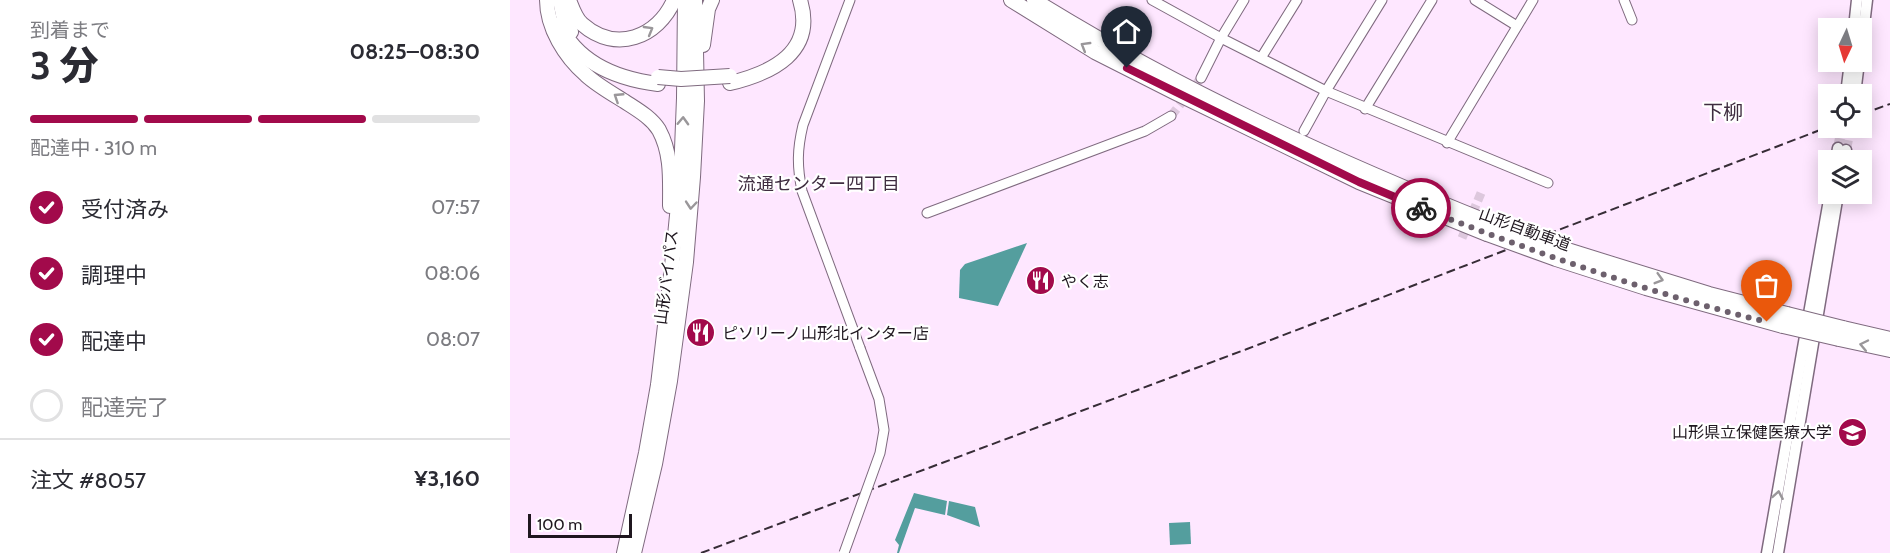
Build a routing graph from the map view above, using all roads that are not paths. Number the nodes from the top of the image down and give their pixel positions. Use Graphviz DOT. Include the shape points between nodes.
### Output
graph roads {
  1 [pos="547,0"];
  2 [pos="552,0"];
  3 [pos="560,0"];
  4 [pos="569,0"];
  5 [pos="674,0"];
  6 [pos="685,0"];
  7 [pos="695,0"];
  8 [pos="712,0"];
  9 [pos="792,0"];
  10 [pos="801,0"];
  11 [pos="850,0"];
  12 [pos="1011,0"];
  13 [pos="1034,0"];
  14 [pos="1154,0"];
  15 [pos="1244,0"];
  16 [pos="1297,0"];
  17 [pos="1382,0"];
  18 [pos="1432,0"];
  19 [pos="1475,0"];
  20 [pos="1533,0"];
  21 [pos="1624,0"];
  22 [pos="1857,0"];
  23 [pos="1867,0"];
  24 [pos="1855,18"];
  25 [pos="1865,18"];
  26 [pos="1632,20"];
  27 [pos="1517,26"];
  28 [pos="1221,38"];
  29 [pos="1261,58"];
  30 [pos="1200,78"];
  31 [pos="730,79"];
  32 [pos="658,81"];
  33 [pos="1326,91"];
  34 [pos="1365,109"];
  35 [pos="1171,116"];
  36 [pos="1304,130"];
  37 [pos="1447,143"];
  38 [pos="693,177"];
  39 [pos="1548,183"];
  40 [pos="1828,204"];
  41 [pos="1836,204"];
  42 [pos="927,213"];
  43 [pos="1490,229"];
  44 [pos="1841,334"];
  45 [pos="1890,339"];
  46 [pos="1890,350"];
  47 [pos="658,385"];
  48 [pos="651,459"];
  49 [pos="616,553"];
  50 [pos="624,553"];
  51 [pos="634,553"];
  52 [pos="642,553"];
  53 [pos="844,553"];
  54 [pos="1767,553"];
  55 [pos="1778,553"];
  47 -- 1 [label="highway, one-way" via="669,227 668,149 643,113 586,76 568,56 549,20"];
  2 -- 32 [label="highway" via="562,31 594,64 632,81"];
  3 -- 32 [label="highway" via="574,37 597,58"];
  4 -- 5 [label="highway, one-way" via="580,23 594,33 615,39 630,39 654,29"];
  47 -- 6 [label="highway, 山形バイパス, one-way" via="681,175"];
  7 -- 38 [label="highway, 山形バイパス" via="697,101"];
  8 -- 38 [label="highway" via="703,40 701,136"];
  9 -- 31 [label="highway" via="795,25 785,48 774,60"];
  10 -- 31 [label="highway" via="802,29 792,53 759,75"];
  11 -- 53 [label="street, bridge" via="803,125 797,165 802,191 879,399 884,430 880,453"];
  43 -- 12 [label="highway, 山形自動車道, one-way" via="1359,182 1095,52"];
  13 -- 43 [label="highway, 山形自動車道" via="1180,83"];
  14 -- 28 [label="street"];
  15 -- 28 [label="street"];
  16 -- 29 [label="street"];
  17 -- 33 [label="street"];
  18 -- 34 [label="street"];
  19 -- 27 [label="street"];
  20 -- 27 [label="street"];
  21 -- 26 [label="street"];
  22 -- 24 [label="main road"];
  23 -- 25 [label="main road"];
  27 -- 37 [label="street"];
  28 -- 29 [label="street"];
  28 -- 30 [label="street"];
  29 -- 33 [label="street"];
  31 -- 32 [label="highway, bridge"];
  33 -- 34 [label="street"];
  33 -- 36 [label="street"];
  34 -- 37 [label="street"];
  35 -- 42 [label="street" via="1145,131"];
  37 -- 39 [label="street"];
  38 -- 48 [label="highway, 山形バイパス, one-way" via="670,381"];
  54 -- 40 [label="main road, one-way"];
  41 -- 55 [label="main road"];
  43 -- 44 [label="highway, 山形自動車道, bridge" via="1646,288"];
  44 -- 45 [label="highway, 山形自動車道"];
  46 -- 44 [label="highway, 山形自動車道, one-way"];
  47 -- 48 [label="highway, 山形バイパス"];
  48 -- 49 [label="highway" via="630,493"];
  48 -- 50 [label="highway, 山形バイパス"];
  48 -- 51 [label="highway, 山形バイパス"];
  48 -- 52 [label="highway"];
}
